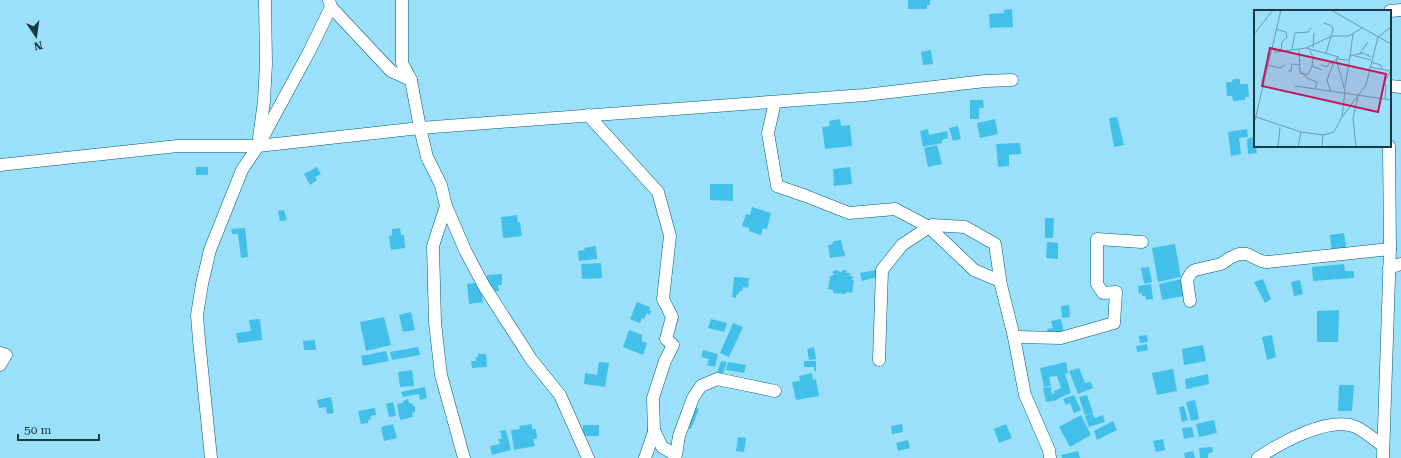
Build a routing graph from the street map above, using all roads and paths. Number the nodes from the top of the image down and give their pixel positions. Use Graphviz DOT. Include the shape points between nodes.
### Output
graph roads {
  1 [pos="265,0"];
  2 [pos="402,0"];
  3 [pos="330,3"];
  4 [pos="1401,10"];
  5 [pos="1391,11"];
  6 [pos="411,80"];
  7 [pos="1012,80"];
  8 [pos="1391,86"];
  9 [pos="1401,87"];
  10 [pos="774,102"];
  11 [pos="588,115"];
  12 [pos="420,128"];
  13 [pos="258,146"];
  14 [pos="1389,147"];
  15 [pos="0,165"];
  16 [pos="446,206"];
  17 [pos="1395,214"];
  18 [pos="929,227"];
  19 [pos="1142,242"];
  20 [pos="1390,249"];
  21 [pos="1401,264"];
  22 [pos="1389,268"];
  23 [pos="1000,281"];
  24 [pos="1190,301"];
  25 [pos="1014,338"];
  26 [pos="0,353"];
  27 [pos="879,360"];
  28 [pos="0,365"];
  29 [pos="775,391"];
  30 [pos="654,430"];
  31 [pos="1383,446"];
  32 [pos="1265,456"];
  33 [pos="211,458"];
  34 [pos="464,458"];
  35 [pos="588,458"];
  36 [pos="645,458"];
  37 [pos="1050,458"];
  38 [pos="1383,458"];
  1 -- 13 [label="street" via="266,71"];
  2 -- 6 [label="street" via="402,63"];
  3 -- 6 [label="street" via="391,71"];
  3 -- 13 [label="street" via="310,52"];
  4 -- 5 [label="street"];
  6 -- 12 [label="street"];
  7 -- 10 [label="street"];
  8 -- 9 [label="street"];
  10 -- 11 [label="street"];
  10 -- 18 [label="street" via="768,133 777,186 849,213 895,208"];
  11 -- 12 [label="street"];
  11 -- 30 [label="street" via="658,192 670,236 663,299 672,317 666,340 673,345 653,398"];
  12 -- 13 [label="street"];
  12 -- 16 [label="street" via="427,157 441,185"];
  13 -- 15 [label="street" via="178,146"];
  13 -- 33 [label="street" via="242,170 210,250 197,315"];
  14 -- 17 [label="street"];
  16 -- 34 [label="street" via="433,246 435,323 441,375"];
  16 -- 35 [label="street" via="484,286 531,359 560,395"];
  17 -- 20 [label="street"];
  18 -- 23 [label="street" via="974,270"];
  18 -- 23 [label="street" via="965,227 994,244"];
  18 -- 27 [label="street" via="902,246 882,270"];
  19 -- 25 [label="street" via="1097,239 1097,284 1103,293 1116,292 1114,323 1061,338"];
  20 -- 22 [label="street"];
  20 -- 24 [label="street" via="1267,262 1247,254 1239,254 1221,264 1191,273 1187,280"];
  21 -- 22 [label="street"];
  22 -- 31 [label="street"];
  23 -- 25 [label="street"];
  25 -- 37 [label="street" via="1025,395 1049,450"];
  26 -- 28 [label="street" via="6,355"];
  29 -- 30 [label="street" via="716,379 701,386 693,398 679,436 676,455 662,447"];
  30 -- 36 [label="street"];
  31 -- 32 [label="street" via="1357,428 1346,425 1325,426 1299,435"];
  31 -- 38 [label="street"];
}
